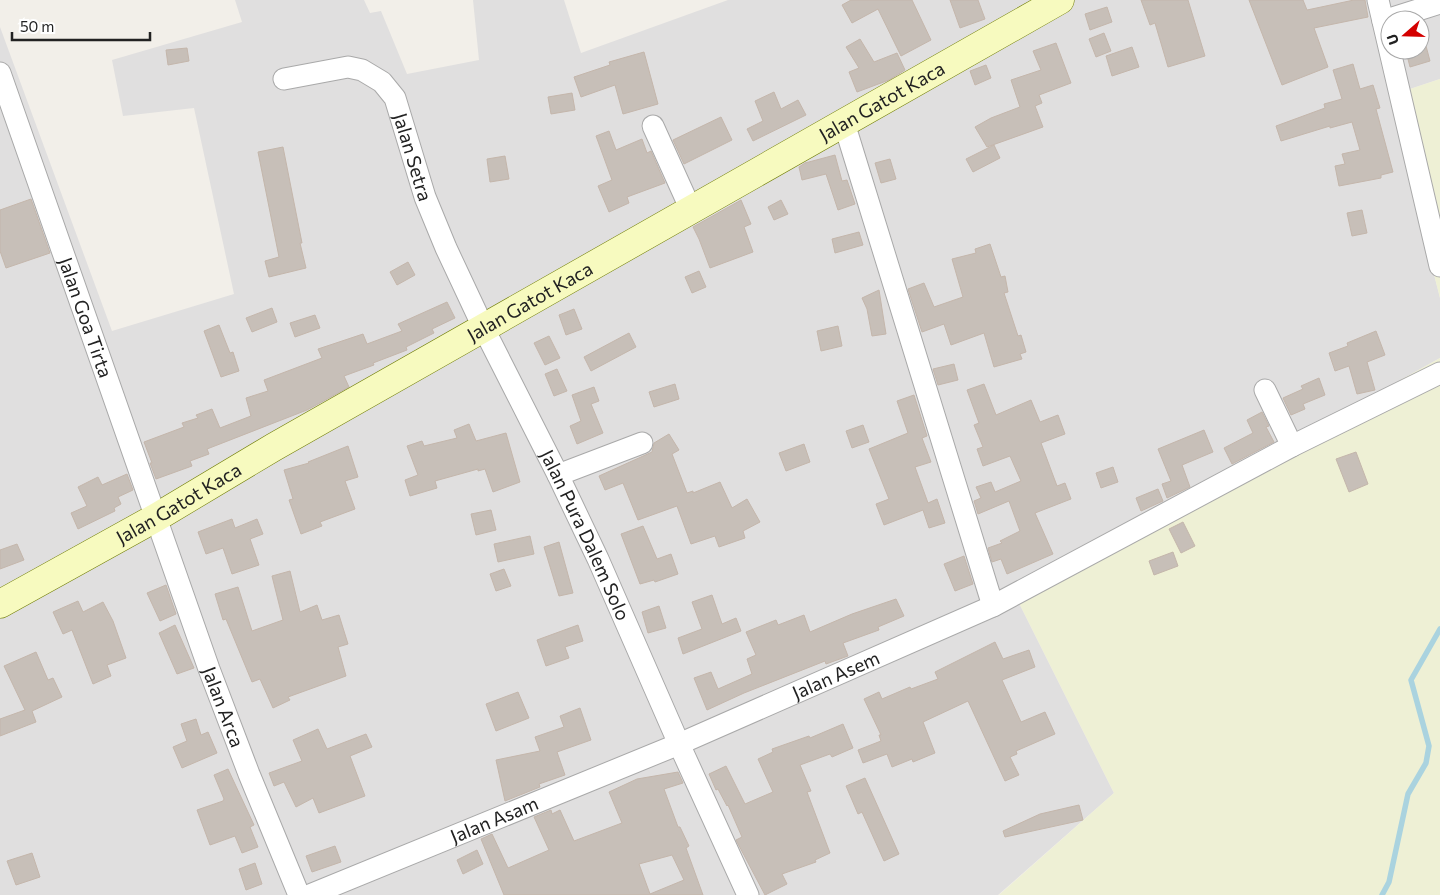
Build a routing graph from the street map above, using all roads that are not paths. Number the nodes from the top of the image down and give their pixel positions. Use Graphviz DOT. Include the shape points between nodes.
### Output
graph roads {
  1 [pos="1060,0"];
  2 [pos="1440,3"];
  3 [pos="1418,10"];
  4 [pos="1392,60"];
  5 [pos="0,73"];
  6 [pos="284,79"];
  7 [pos="8,119"];
  8 [pos="844,123"];
  9 [pos="653,126"];
  10 [pos="691,210"];
  11 [pos="1440,266"];
  12 [pos="484,329"];
  13 [pos="1440,373"];
  14 [pos="1264,390"];
  15 [pos="642,443"];
  16 [pos="1292,446"];
  17 [pos="558,475"];
  18 [pos="157,517"];
  19 [pos="0,604"];
  20 [pos="993,606"];
  21 [pos="679,744"];
  22 [pos="299,895"];
  23 [pos="310,895"];
  24 [pos="748,895"];
  1 -- 8 [label="main road, Jalan Gatot Kaca"];
  2 -- 3 [label="street"];
  4 -- 11 [label="street"];
  5 -- 7 [label="street, Jalan Goa Tirta"];
  6 -- 12 [label="street, Jalan Setra" via="348,67 362,70 388,88 395,98 425,197"];
  7 -- 18 [label="street, Jalan Goa Tirta"];
  8 -- 10 [label="main road, Jalan Gatot Kaca"];
  8 -- 20 [label="street"];
  9 -- 10 [label="street"];
  10 -- 12 [label="main road, Jalan Gatot Kaca"];
  12 -- 17 [label="street, Jalan Pura Dalem Solo"];
  12 -- 18 [label="main road, Jalan Gatot Kaca"];
  13 -- 16 [label="street, Jalan Asem"];
  14 -- 16 [label="street"];
  15 -- 17 [label="street"];
  16 -- 20 [label="street, Jalan Asem"];
  17 -- 21 [label="street, Jalan Pura Dalem Solo"];
  18 -- 19 [label="main road, Jalan Gatot Kaca"];
  18 -- 22 [label="street, Jalan Arca" via="212,678"];
  20 -- 21 [label="street, Jalan Asem"];
  21 -- 23 [label="street, Jalan Asam"];
  21 -- 24 [label="street, Jalan Pura Dalem Solo"];
}
